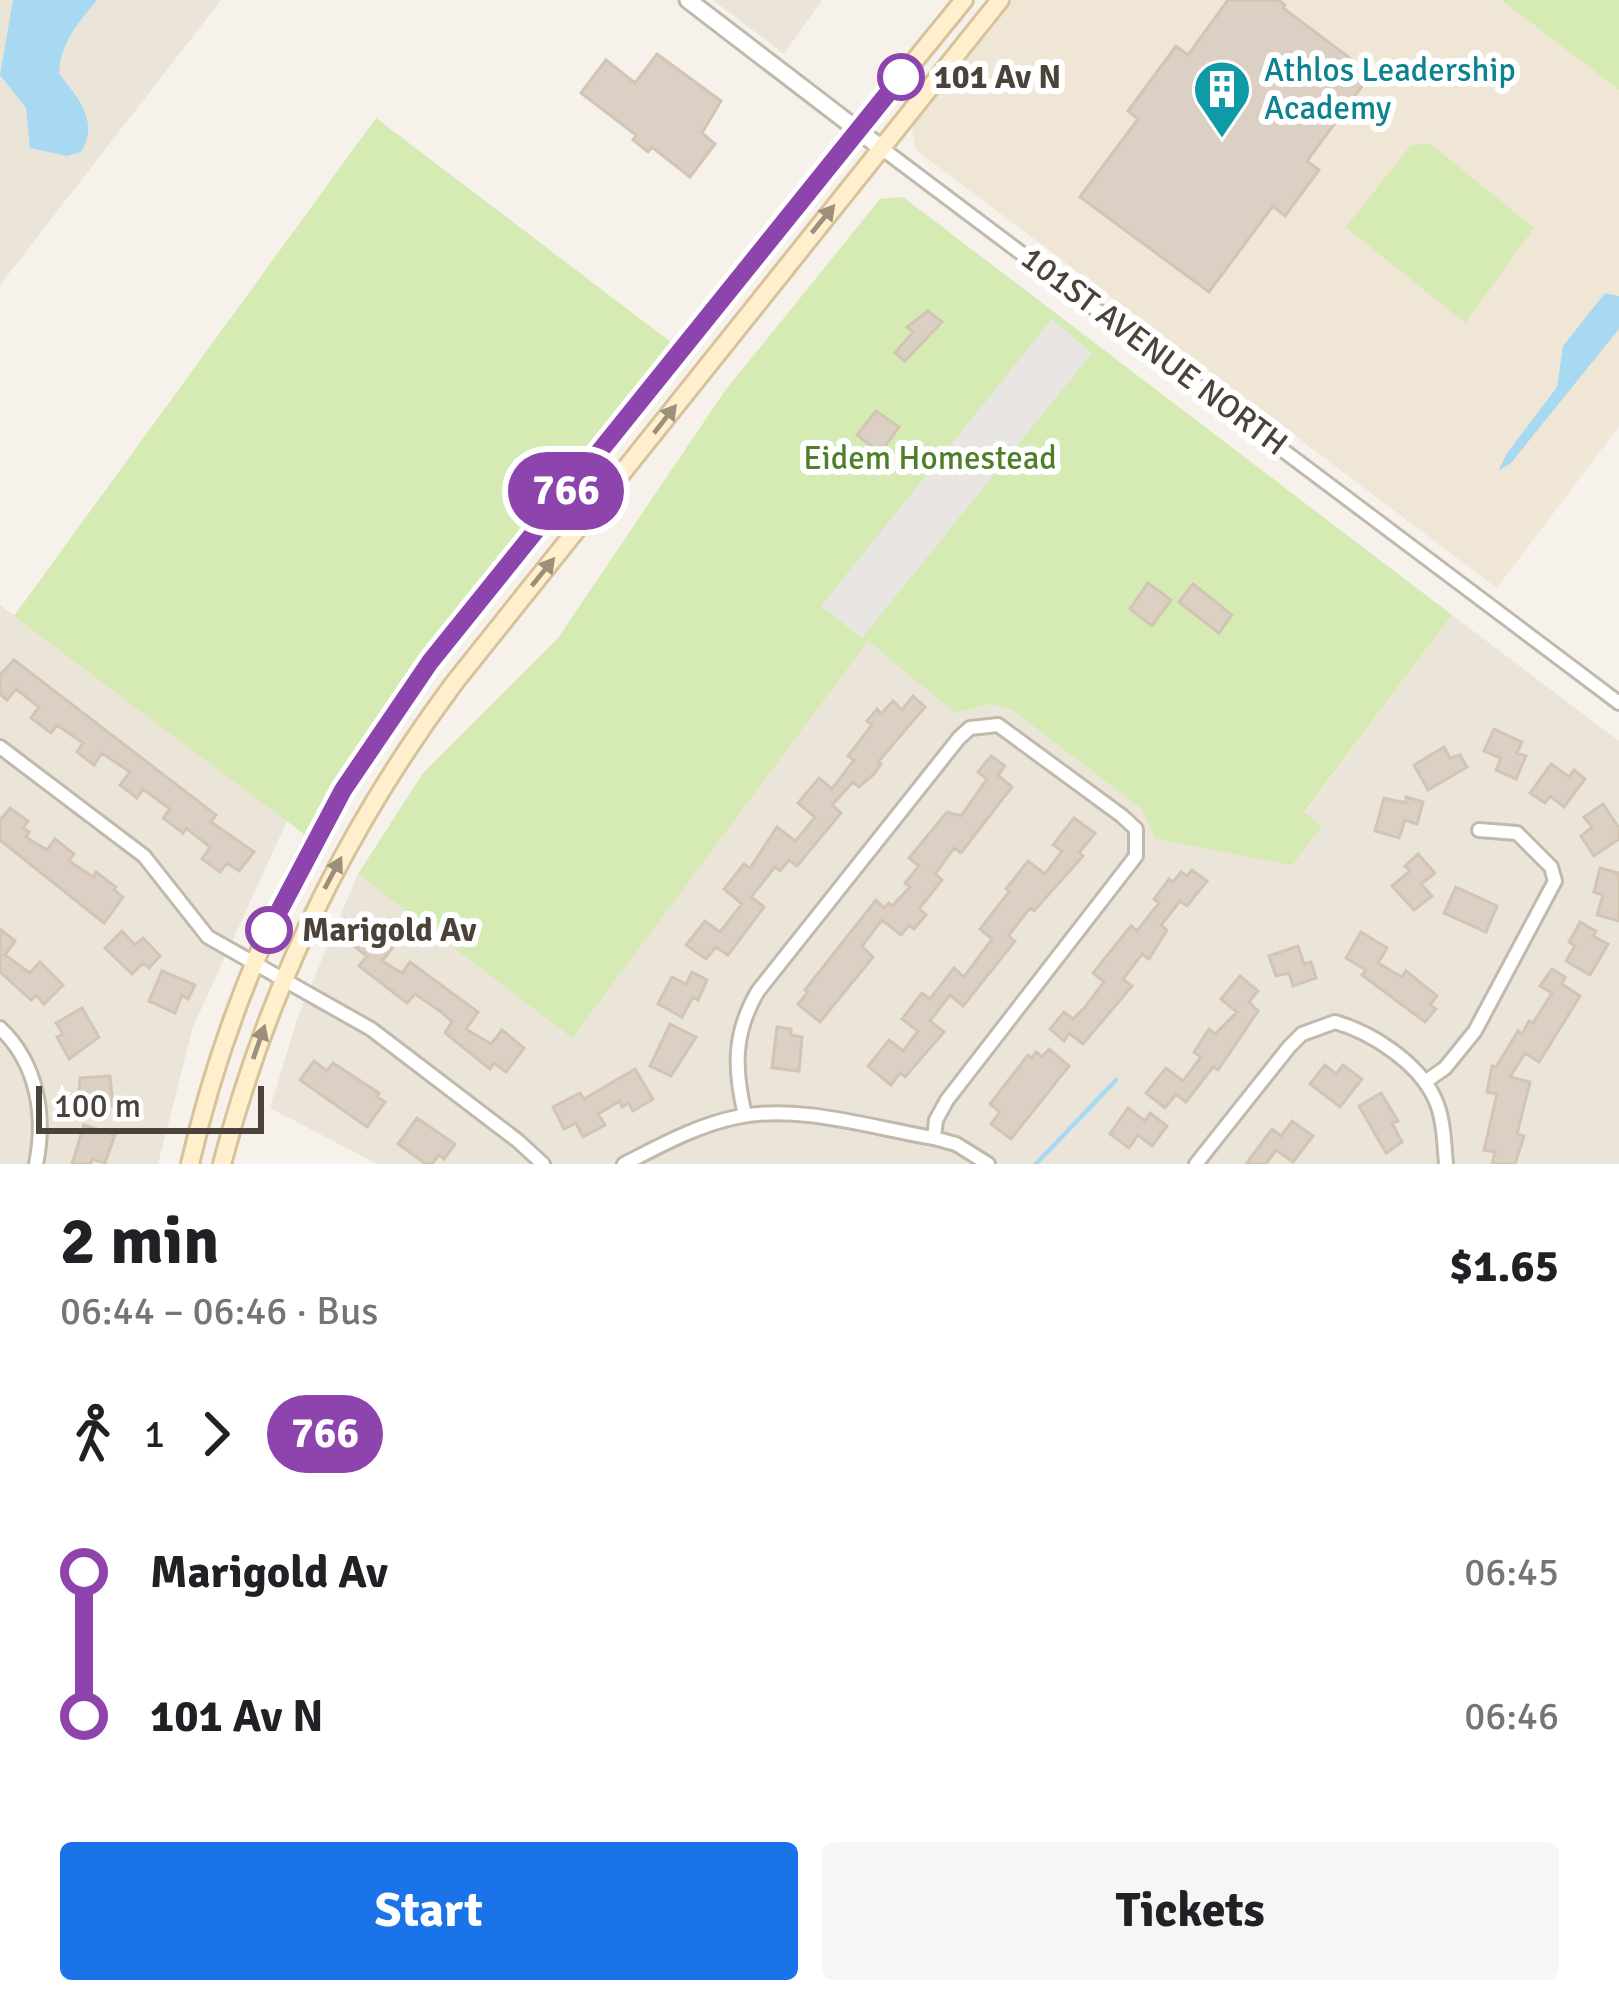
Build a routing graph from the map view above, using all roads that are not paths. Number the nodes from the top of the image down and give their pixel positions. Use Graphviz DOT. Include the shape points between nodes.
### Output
graph roads {
  1 [pos="688,0"];
  2 [pos="964,0"];
  3 [pos="1000,0"];
  4 [pos="857,130"];
  5 [pos="880,147"];
  6 [pos="1619,703"];
  7 [pos="0,747"];
  8 [pos="1480,830"];
  9 [pos="255,963"];
  10 [pos="283,978"];
  11 [pos="0,1028"];
  12 [pos="1425,1082"];
  13 [pos="745,1115"];
  14 [pos="934,1138"];
  15 [pos="36,1164"];
  16 [pos="190,1164"];
  17 [pos="222,1164"];
  18 [pos="542,1164"];
  19 [pos="624,1164"];
  20 [pos="988,1164"];
  21 [pos="1196,1164"];
  22 [pos="1446,1164"];
  1 -- 4 [label="street, 101ST AVENUE NORTH"];
  2 -- 4 [label="main road"];
  3 -- 5 [label="main road"];
  4 -- 5 [label="street, 101ST AVENUE NORTH"];
  4 -- 9 [label="main road" via="392,715 321,828"];
  5 -- 6 [label="street, 101ST AVENUE NORTH"];
  10 -- 5 [label="main road, one-way" via="352,838 425,722"];
  7 -- 9 [label="street" via="144,856 208,937"];
  8 -- 12 [label="street" via="1517,833 1555,881 1475,1031"];
  9 -- 10 [label="street"];
  9 -- 16 [label="main road"];
  17 -- 10 [label="main road, one-way"];
  10 -- 18 [label="street" via="370,1029"];
  11 -- 15 [label="street" via="28,1066 38,1097"];
  12 -- 21 [label="street" via="1371,1036 1335,1022 1319,1026 1288,1047"];
  12 -- 22 [label="street" via="1441,1116"];
  13 -- 14 [label="street"];
  13 -- 14 [label="street" via="736,1048 748,1008 958,738 998,725 1136,829 1136,856 946,1100"];
  13 -- 19 [label="street"];
  14 -- 20 [label="street"];
}
